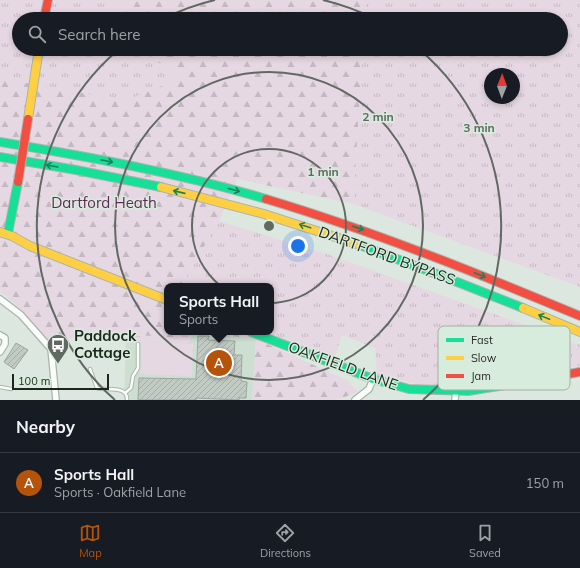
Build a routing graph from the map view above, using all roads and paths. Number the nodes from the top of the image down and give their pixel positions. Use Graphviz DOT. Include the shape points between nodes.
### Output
graph roads {
  1 [pos="48,0"];
  2 [pos="45,12"];
  3 [pos="38,56"];
  4 [pos="0,142"];
  5 [pos="0,157"];
  6 [pos="4,232"];
  7 [pos="0,299"];
  8 [pos="164,299"];
  9 [pos="580,316"];
  10 [pos="565,326"];
  11 [pos="570,328"];
  12 [pos="580,332"];
  13 [pos="0,335"];
  14 [pos="259,335"];
  15 [pos="138,344"];
  16 [pos="0,352"];
  17 [pos="90,369"];
  18 [pos="580,372"];
  19 [pos="570,374"];
  20 [pos="373,379"];
  21 [pos="0,387"];
  22 [pos="11,389"];
  23 [pos="456,390"];
  24 [pos="468,390"];
  25 [pos="125,393"];
  26 [pos="56,400"];
  27 [pos="127,400"];
  28 [pos="355,400"];
  29 [pos="455,400"];
  1 -- 2 [label="main road"];
  3 -- 6 [label="main road, bridge" via="18,182"];
  4 -- 9 [label="main road, DARTFORD BYPASS, one-way" via="136,167 293,207 394,241"];
  10 -- 5 [label="main road, DARTFORD BYPASS, one-way" via="438,274 292,222 196,195"];
  6 -- 8 [label="main road" via="26,244"];
  7 -- 26 [label="street" via="20,315 51,349"];
  12 -- 11 [label="main road, DARTFORD BYPASS, one-way"];
  13 -- 16 [label="street" via="5,338 5,344"];
  14 -- 20 [label="main road, OAKFIELD LANE"];
  15 -- 25 [label="lane" via="138,368 133,376 131,388"];
  17 -- 25 [label="lane" via="97,388 120,390"];
  18 -- 19 [label="main road, OAKFIELD LANE"];
  20 -- 23 [label="main road, OAKFIELD LANE" via="409,389"];
  20 -- 28 [label="street" via="370,388"];
  21 -- 22 [label="lane"];
  23 -- 24 [label="main road, OAKFIELD LANE"];
  23 -- 29 [label="street"];
  25 -- 27 [label="lane" via="128,396"];
}
